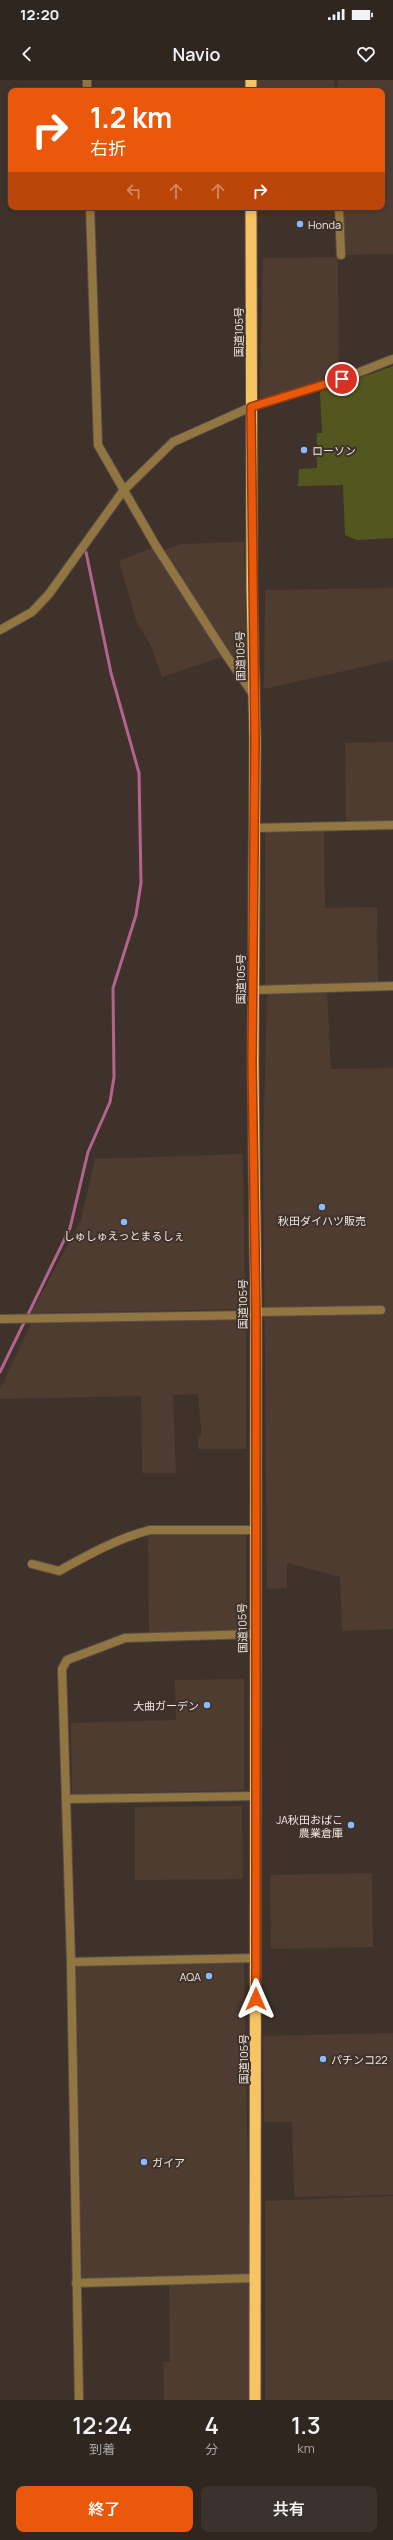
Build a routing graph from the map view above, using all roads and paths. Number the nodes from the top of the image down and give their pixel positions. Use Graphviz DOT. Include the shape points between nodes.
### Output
graph roads {
  1 [pos="90,210"];
  2 [pos="251,210"];
  3 [pos="339,210"];
  4 [pos="341,255"];
  5 [pos="393,359"];
  6 [pos="251,407"];
  7 [pos="123,491"];
  8 [pos="0,630"];
  9 [pos="253,694"];
  10 [pos="393,825"];
  11 [pos="254,828"];
  12 [pos="393,986"];
  13 [pos="253,990"];
  14 [pos="381,1310"];
  15 [pos="256,1313"];
  16 [pos="0,1319"];
  17 [pos="255,1530"];
  18 [pos="32,1564"];
  19 [pos="255,1634"];
  20 [pos="256,1796"];
  21 [pos="66,1799"];
  22 [pos="256,1958"];
  23 [pos="71,1962"];
  24 [pos="256,2278"];
  25 [pos="76,2283"];
  26 [pos="79,2400"];
  27 [pos="255,2400"];
  1 -- 7 [label="street" via="98,445"];
  2 -- 6 [label="highway, 国道105号"];
  3 -- 4 [label="street"];
  5 -- 6 [label="street" via="342,379"];
  6 -- 7 [label="street" via="173,442"];
  6 -- 9 [label="highway, 国道105号"];
  7 -- 8 [label="street" via="49,594 32,612"];
  7 -- 9 [label="street" via="226,656"];
  9 -- 11 [label="highway, 国道105号"];
  10 -- 11 [label="street"];
  11 -- 13 [label="highway, 国道105号"];
  12 -- 13 [label="street"];
  13 -- 15 [label="highway, 国道105号"];
  14 -- 15 [label="street"];
  15 -- 16 [label="street"];
  15 -- 17 [label="highway, 国道105号"];
  17 -- 18 [label="street" via="150,1530 134,1534 59,1571"];
  17 -- 19 [label="highway, 国道105号"];
  19 -- 20 [label="highway, 国道105号"];
  19 -- 21 [label="street" via="125,1638 67,1660 62,1669"];
  20 -- 21 [label="street"];
  20 -- 22 [label="highway, 国道105号"];
  21 -- 23 [label="street"];
  22 -- 23 [label="street"];
  22 -- 24 [label="highway, 国道105号"];
  23 -- 25 [label="street"];
  24 -- 25 [label="street"];
  24 -- 27 [label="highway, 国道105号"];
  25 -- 26 [label="street"];
}
